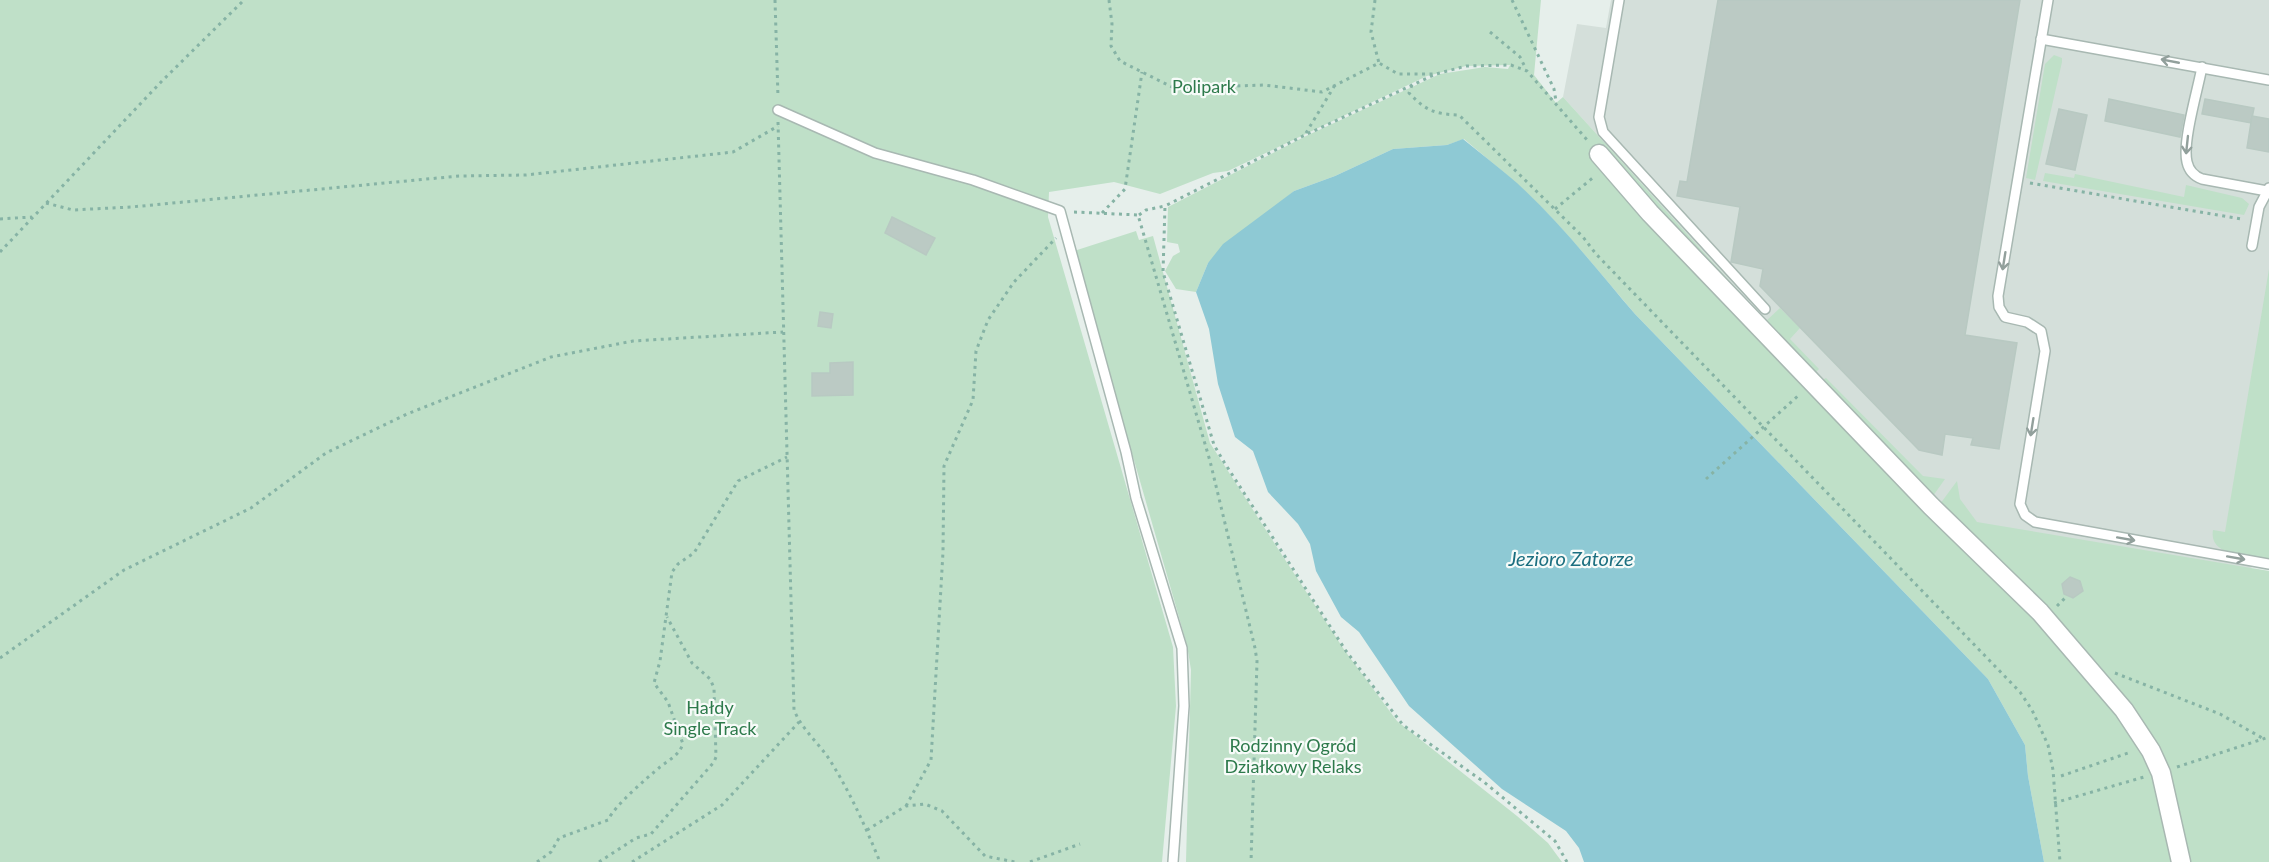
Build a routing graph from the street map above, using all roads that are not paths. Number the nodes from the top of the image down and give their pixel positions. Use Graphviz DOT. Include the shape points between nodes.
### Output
graph roads {
  1 [pos="1619,0"];
  2 [pos="2048,0"];
  3 [pos="2041,39"];
  4 [pos="2202,67"];
  5 [pos="2269,80"];
  6 [pos="778,110"];
  7 [pos="1599,154"];
  8 [pos="2268,190"];
  9 [pos="2252,246"];
  10 [pos="1765,309"];
  11 [pos="2269,564"];
  12 [pos="1173,862"];
  13 [pos="2181,862"];
  1 -- 10 [label="lane" via="1599,117 1603,132"];
  2 -- 3 [label="lane"];
  4 -- 3 [label="lane, one-way"];
  3 -- 11 [label="lane, one-way" via="1999,307 2005,317 2036,326 2041,331 2045,351 2020,504 2025,515 2035,522"];
  4 -- 5 [label="lane"];
  4 -- 8 [label="lane, one-way" via="2188,138 2188,168 2202,179"];
  6 -- 12 [label="lane" via="875,153 973,180 1060,211 1136,498 1182,648 1185,697"];
  7 -- 13 [label="street" via="1650,213 1931,506 2040,612 2124,710 2161,772"];
  8 -- 9 [label="lane" via="2259,207"];
}
